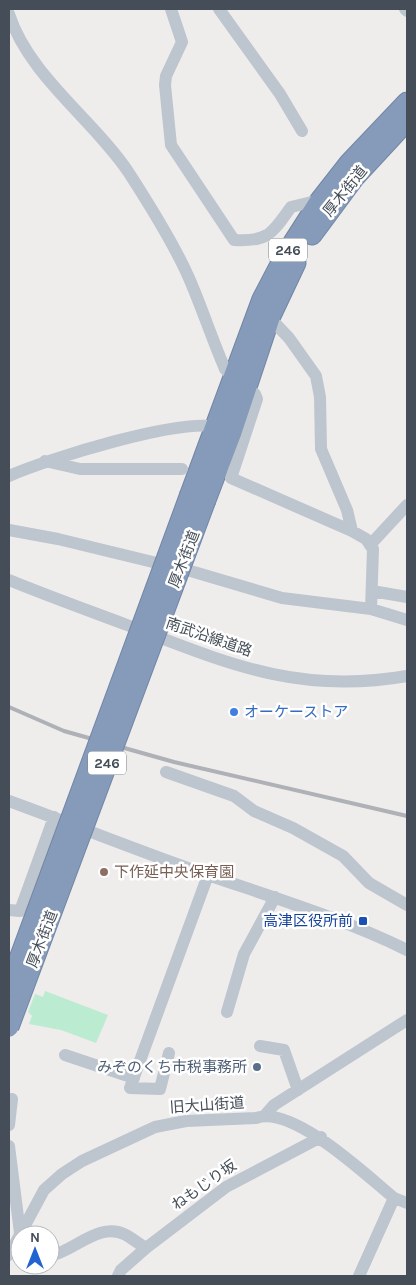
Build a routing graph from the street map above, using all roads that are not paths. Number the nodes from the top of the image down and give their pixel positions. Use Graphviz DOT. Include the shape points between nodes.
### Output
graph roads {
  1 [pos="171,9"];
  2 [pos="219,9"];
  3 [pos="9,14"];
  4 [pos="407,102"];
  5 [pos="407,120"];
  6 [pos="302,131"];
  7 [pos="320,200"];
  8 [pos="270,318"];
  9 [pos="239,383"];
  10 [pos="224,429"];
  11 [pos="45,461"];
  12 [pos="182,468"];
  13 [pos="9,476"];
  14 [pos="198,497"];
  15 [pos="407,505"];
  16 [pos="9,530"];
  17 [pos="352,531"];
  18 [pos="370,545"];
  19 [pos="9,580"];
  20 [pos="372,591"];
  21 [pos="407,597"];
  22 [pos="371,609"];
  23 [pos="407,620"];
  24 [pos="407,676"];
  25 [pos="166,772"];
  26 [pos="9,801"];
  27 [pos="54,817"];
  28 [pos="208,875"];
  29 [pos="275,897"];
  30 [pos="407,905"];
  31 [pos="9,910"];
  32 [pos="407,950"];
  33 [pos="9,986"];
  34 [pos="227,1012"];
  35 [pos="407,1020"];
  36 [pos="9,1027"];
  37 [pos="260,1046"];
  38 [pos="169,1053"];
  39 [pos="65,1055"];
  40 [pos="134,1078"];
  41 [pos="298,1090"];
  42 [pos="12,1099"];
  43 [pos="266,1114"];
  44 [pos="9,1125"];
  45 [pos="321,1137"];
  46 [pos="9,1146"];
  47 [pos="394,1198"];
  48 [pos="407,1203"];
  49 [pos="19,1225"];
  50 [pos="24,1225"];
  51 [pos="146,1248"];
  52 [pos="60,1254"];
  53 [pos="118,1276"];
  54 [pos="359,1276"];
  1 -- 7 [label="street" via="182,42 165,85 171,145 234,240 261,239 271,234 291,207"];
  2 -- 6 [label="street" via="280,94"];
  3 -- 9 [label="street" via="15,33 33,60 128,172 188,277 226,369"];
  4 -- 7 [label="highway, 厚木街道 / 246" via="349,163"];
  5 -- 8 [label="highway, 厚木街道 / 246" via="355,177 318,225 288,277"];
  7 -- 9 [label="highway, 厚木街道 / 246" via="293,241 262,299"];
  8 -- 9 [label="highway, 厚木街道 / 246"];
  8 -- 17 [label="street" via="316,376 320,397 321,449 347,510"];
  9 -- 10 [label="highway, 厚木街道 / 246"];
  9 -- 17 [label="street" via="257,399 231,478"];
  10 -- 11 [label="street" via="199,426 161,431"];
  10 -- 14 [label="highway, 厚木街道 / 246"];
  11 -- 12 [label="street" via="80,470"];
  11 -- 13 [label="street"];
  14 -- 33 [label="highway, 厚木街道 / 246, bridge"];
  14 -- 36 [label="highway, 厚木街道 / 246, bridge"];
  15 -- 18 [label="street"];
  16 -- 22 [label="street" via="194,572 282,598"];
  17 -- 18 [label="street"];
  18 -- 20 [label="street" via="373,549"];
  19 -- 24 [label="street, 南武沿線道路" via="204,655 269,675 330,682"];
  20 -- 21 [label="street"];
  20 -- 22 [label="street"];
  22 -- 23 [label="street"];
  25 -- 30 [label="street" via="234,796 254,811 293,828 343,856 370,883"];
  26 -- 27 [label="street"];
  27 -- 28 [label="street"];
  27 -- 31 [label="street" via="20,911"];
  28 -- 29 [label="street"];
  28 -- 40 [label="street"];
  29 -- 32 [label="street"];
  29 -- 34 [label="street" via="244,954"];
  35 -- 41 [label="street"];
  37 -- 41 [label="street" via="284,1050"];
  38 -- 40 [label="street" via="160,1089 130,1088"];
  39 -- 40 [label="street"];
  41 -- 43 [label="street"];
  42 -- 44 [label="street"];
  43 -- 45 [label="street, 旧大山街道"];
  43 -- 50 [label="street, 旧大山街道" via="256,1118 186,1121 155,1127 82,1161 62,1174 44,1190"];
  45 -- 47 [label="street, 旧大山街道"];
  45 -- 51 [label="street, ねもじり坂" via="226,1187"];
  46 -- 49 [label="street"];
  47 -- 48 [label="street, 旧大山街道"];
  47 -- 54 [label="street"];
  51 -- 52 [label="street" via="126,1235 103,1232"];
  51 -- 53 [label="street, ねもじり坂"];
}
